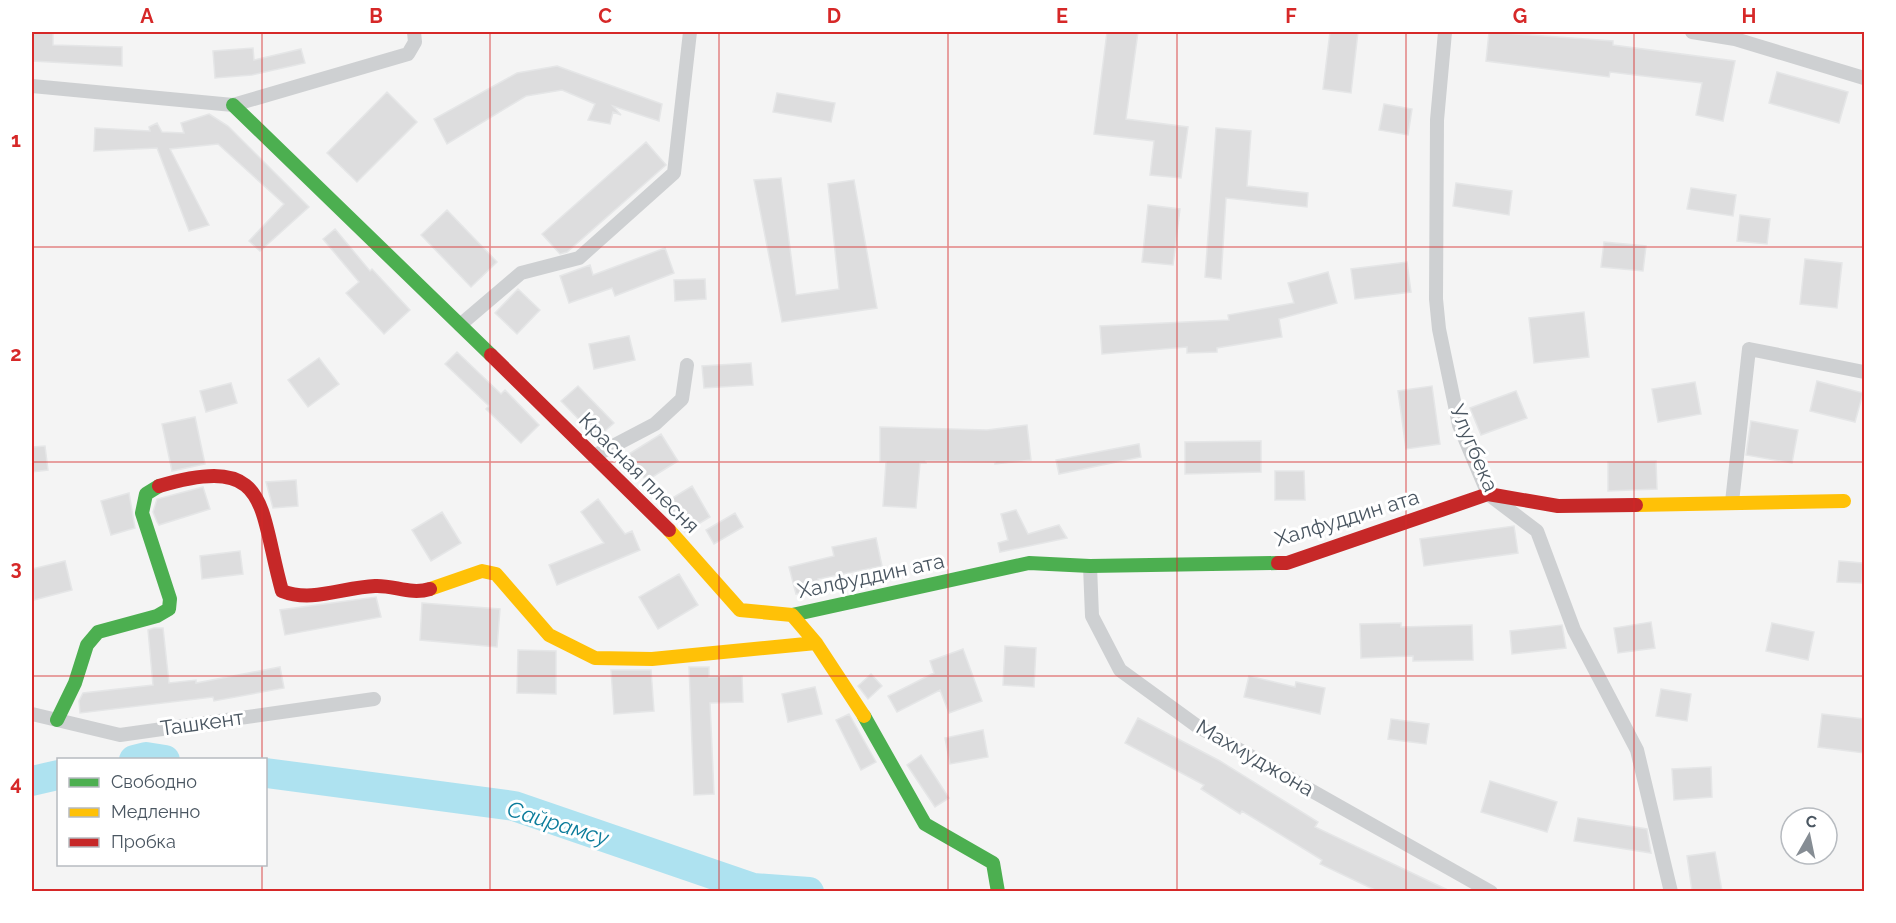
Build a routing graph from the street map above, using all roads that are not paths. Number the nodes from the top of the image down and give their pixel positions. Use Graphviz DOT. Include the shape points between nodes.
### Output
graph roads {
  1 [pos="414,32"];
  2 [pos="690,32"];
  3 [pos="1445,32"];
  4 [pos="1692,32"];
  5 [pos="1864,78"];
  6 [pos="32,86"];
  7 [pos="233,105"];
  8 [pos="460,326"];
  9 [pos="687,365"];
  10 [pos="1864,372"];
  11 [pos="594,456"];
  12 [pos="1488,494"];
  13 [pos="1844,501"];
  14 [pos="1732,502"];
  15 [pos="1090,566"];
  16 [pos="792,615"];
  17 [pos="816,643"];
  18 [pos="374,699"];
  19 [pos="32,714"];
  20 [pos="57,720"];
  21 [pos="998,891"];
  22 [pos="1491,891"];
  23 [pos="1671,891"];
  1 -- 7 [label="street" via="415,42 408,54"];
  2 -- 8 [label="street" via="674,172 579,258 521,273"];
  3 -- 12 [label="street, Улугбека" via="1437,120 1439,329 1459,425"];
  4 -- 5 [label="street" via="1736,39"];
  6 -- 7 [label="street"];
  7 -- 8 [label="street, Красная плесня"];
  8 -- 11 [label="street, Красная плесня"];
  9 -- 11 [label="street" via="682,399 655,424"];
  10 -- 14 [label="street" via="1749,349"];
  11 -- 16 [label="street, Красная плесня" via="650,509 740,610"];
  12 -- 14 [label="street, Халфуддин ата" via="1558,506"];
  12 -- 15 [label="street, Халфуддин ата" via="1287,563"];
  12 -- 23 [label="street, Улугбека" via="1536,531 1574,630 1637,750"];
  13 -- 14 [label="street, Халфуддин ата"];
  15 -- 16 [label="street, Халфуддин ата" via="1029,563"];
  15 -- 22 [label="street, Махмуджона" via="1092,616 1120,670 1197,726"];
  16 -- 17 [label="street"];
  17 -- 20 [label="street" via="652,659 595,658 549,635 496,574 482,571 417,593 376,586 292,595 282,591 265,511 246,484 221,474 184,478 150,489 142,498 142,513 168,590 169,609 98,632 87,645"];
  17 -- 21 [label="street" via="879,738 925,824 993,863"];
  18 -- 20 [label="street, Ташкент" via="120,735"];
  19 -- 20 [label="street, Ташкент"];
}
